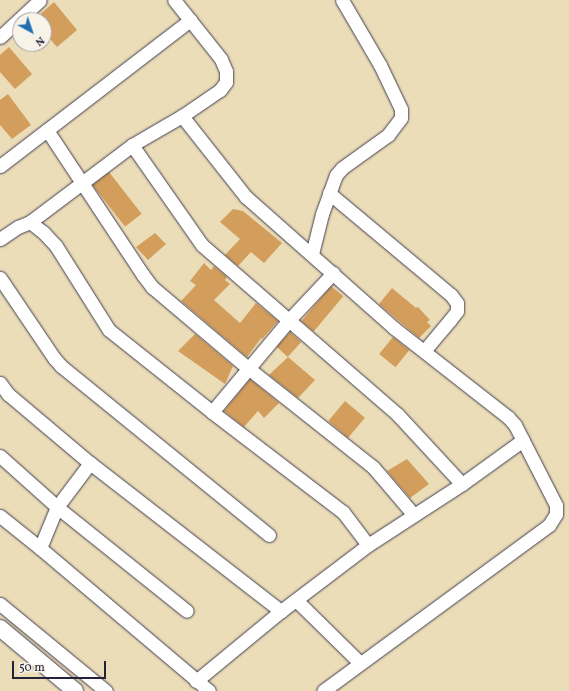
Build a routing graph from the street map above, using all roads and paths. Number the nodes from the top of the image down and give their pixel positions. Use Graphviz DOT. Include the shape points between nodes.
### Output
graph roads {
  1 [pos="40,0"];
  2 [pos="174,0"];
  3 [pos="342,0"];
  4 [pos="190,20"];
  5 [pos="0,37"];
  6 [pos="182,116"];
  7 [pos="47,130"];
  8 [pos="132,145"];
  9 [pos="0,166"];
  10 [pos="81,183"];
  11 [pos="329,193"];
  12 [pos="30,222"];
  13 [pos="0,239"];
  14 [pos="312,254"];
  15 [pos="333,273"];
  16 [pos="0,278"];
  17 [pos="288,321"];
  18 [pos="424,351"];
  19 [pos="248,368"];
  20 [pos="0,383"];
  21 [pos="212,412"];
  22 [pos="523,440"];
  23 [pos="0,456"];
  24 [pos="90,463"];
  25 [pos="462,484"];
  26 [pos="57,507"];
  27 [pos="414,515"];
  28 [pos="0,516"];
  29 [pos="269,535"];
  30 [pos="368,545"];
  31 [pos="40,548"];
  32 [pos="296,600"];
  33 [pos="0,604"];
  34 [pos="187,611"];
  35 [pos="281,611"];
  36 [pos="0,628"];
  37 [pos="360,663"];
  38 [pos="196,681"];
  39 [pos="75,691"];
  40 [pos="106,691"];
  41 [pos="209,691"];
  42 [pos="323,691"];
  1 -- 5 [label="street"];
  2 -- 4 [label="street"];
  3 -- 11 [label="street" via="380,65 400,109 401,118 388,135 342,168 336,175"];
  4 -- 6 [label="street" via="221,59 226,71 226,82 220,90"];
  4 -- 7 [label="street"];
  6 -- 8 [label="street"];
  6 -- 14 [label="street" via="246,197"];
  7 -- 9 [label="street"];
  7 -- 10 [label="street"];
  8 -- 10 [label="street"];
  8 -- 17 [label="street" via="202,245"];
  10 -- 12 [label="street"];
  10 -- 19 [label="street" via="152,287"];
  11 -- 14 [label="street"];
  11 -- 18 [label="street" via="451,295 457,303 457,311"];
  12 -- 13 [label="street"];
  12 -- 21 [label="street" via="56,246 109,330"];
  14 -- 15 [label="street"];
  15 -- 17 [label="street"];
  15 -- 18 [label="street" via="394,328"];
  16 -- 29 [label="street" via="62,366"];
  17 -- 19 [label="street"];
  17 -- 25 [label="street" via="398,415"];
  18 -- 22 [label="street" via="502,411 515,425"];
  19 -- 21 [label="street"];
  19 -- 27 [label="street" via="373,467"];
  20 -- 24 [label="street" via="8,394"];
  21 -- 30 [label="street" via="343,512"];
  22 -- 25 [label="street"];
  22 -- 37 [label="street" via="556,505 556,514 549,526"];
  23 -- 26 [label="street"];
  24 -- 26 [label="street"];
  24 -- 35 [label="street"];
  25 -- 27 [label="street"];
  26 -- 31 [label="street"];
  26 -- 34 [label="street"];
  27 -- 30 [label="street"];
  28 -- 31 [label="street"];
  30 -- 32 [label="street"];
  31 -- 38 [label="street"];
  32 -- 35 [label="street"];
  32 -- 37 [label="street"];
  33 -- 40 [label="street"];
  35 -- 38 [label="street"];
  36 -- 39 [label="street"];
  37 -- 42 [label="street"];
  38 -- 41 [label="street"];
}
